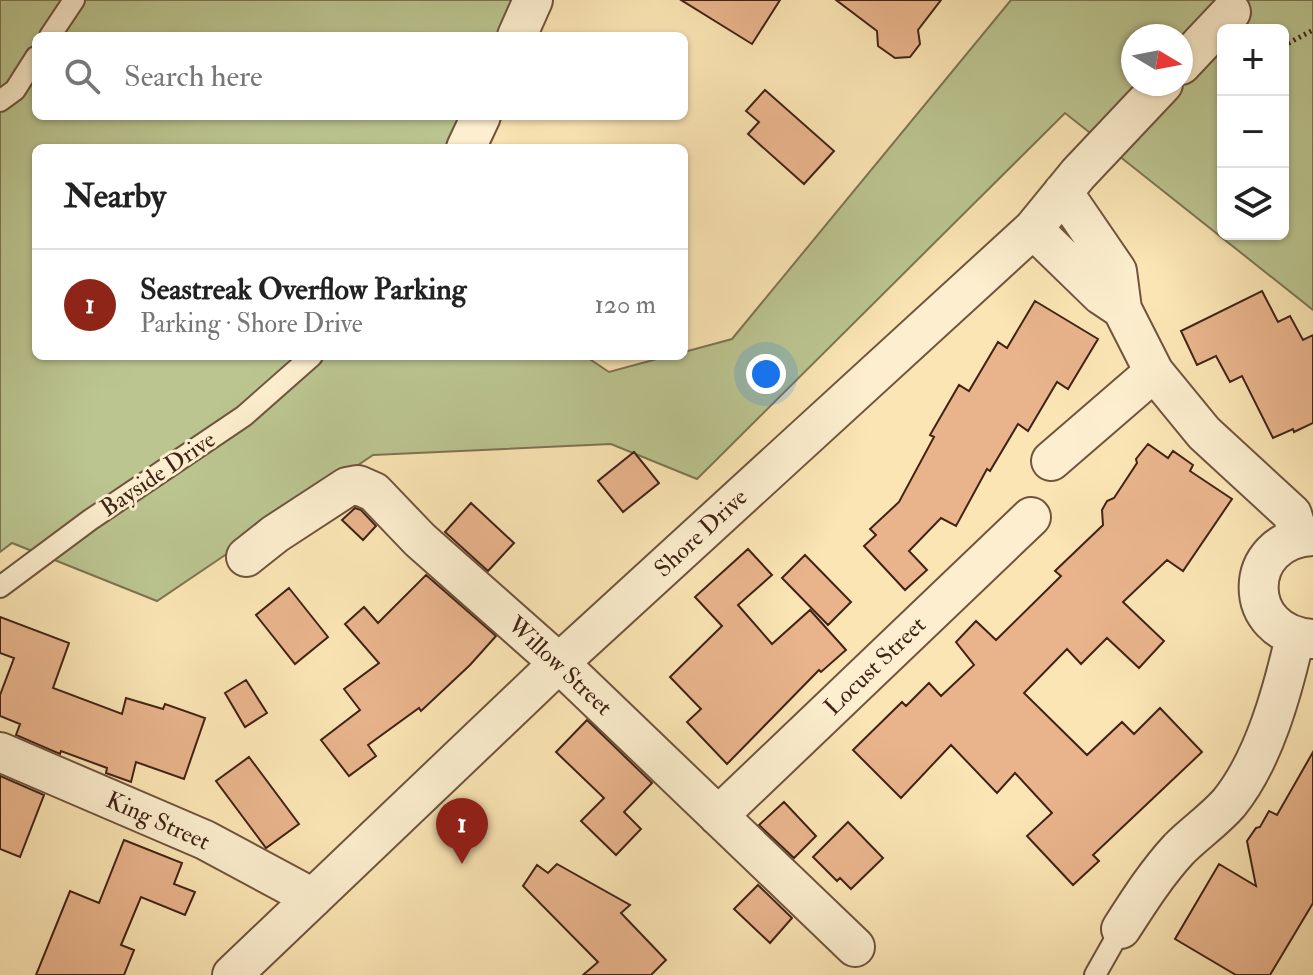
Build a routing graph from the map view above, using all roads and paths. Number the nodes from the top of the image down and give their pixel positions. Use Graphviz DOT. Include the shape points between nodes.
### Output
graph roads {
  1 [pos="74,0"];
  2 [pos="533,0"];
  3 [pos="1241,6"];
  4 [pos="1313,30"];
  5 [pos="53,32"];
  6 [pos="519,32"];
  7 [pos="1289,43"];
  8 [pos="1193,53"];
  9 [pos="32,63"];
  10 [pos="1152,96"];
  11 [pos="0,101"];
  12 [pos="479,120"];
  13 [pos="468,144"];
  14 [pos="1063,192"];
  15 [pos="1033,229"];
  16 [pos="1122,309"];
  17 [pos="307,360"];
  18 [pos="1154,372"];
  19 [pos="1051,461"];
  20 [pos="1031,517"];
  21 [pos="1306,536"];
  22 [pos="246,557"];
  23 [pos="0,587"];
  24 [pos="1304,638"];
  25 [pos="559,663"];
  26 [pos="0,752"];
  27 [pos="718,816"];
  28 [pos="313,898"];
  29 [pos="1121,929"];
  30 [pos="855,947"];
  31 [pos="232,975"];
  32 [pos="1095,975"];
  1 -- 5 [label="lane"];
  2 -- 6 [label="street"];
  3 -- 8 [label="street"];
  4 -- 7 [label="path"];
  9 -- 11 [label="lane" via="15,90"];
  10 -- 14 [label="street, Shore Drive"];
  12 -- 13 [label="street"];
  14 -- 15 [label="street, Shore Drive"];
  14 -- 16 [label="street" via="1117,271"];
  15 -- 16 [label="street"];
  15 -- 25 [label="street, Shore Drive"];
  16 -- 18 [label="street"];
  17 -- 23 [label="lane, Bayside Drive" via="244,416"];
  18 -- 19 [label="street"];
  18 -- 21 [label="street" via="1204,433 1292,514"];
  20 -- 27 [label="street, Locust Street"];
  21 -- 24 [label="street" via="1283,543 1270,554 1258,586 1268,618 1280,630"];
  22 -- 25 [label="street, Willow Street" via="338,492 358,485 374,492 420,540"];
  24 -- 29 [label="street" via="1248,773 1228,803 1156,875"];
  25 -- 27 [label="street, Willow Street"];
  25 -- 28 [label="street, Shore Drive"];
  26 -- 28 [label="street, King Street" via="205,840"];
  27 -- 30 [label="street, Willow Street"];
  28 -- 31 [label="street, Shore Drive"];
  29 -- 32 [label="lane"];
}
